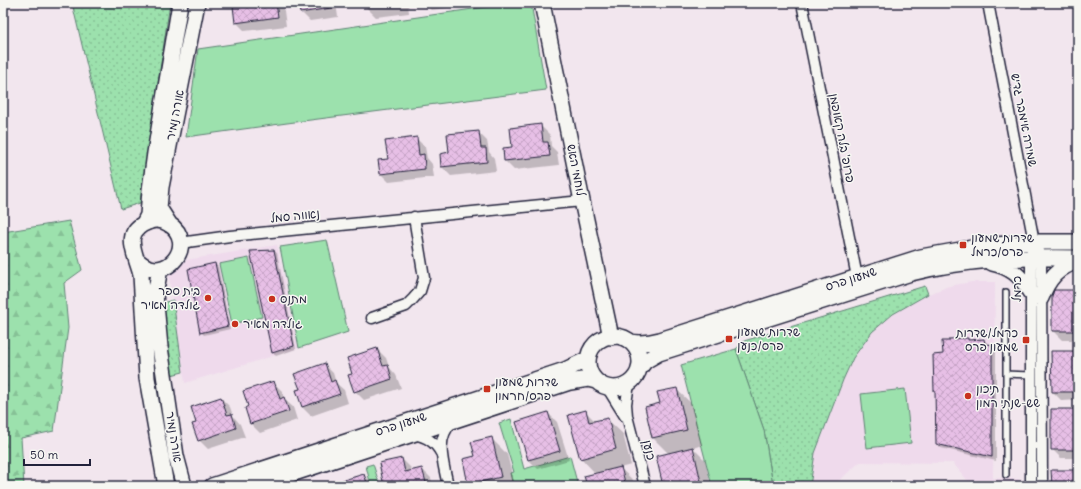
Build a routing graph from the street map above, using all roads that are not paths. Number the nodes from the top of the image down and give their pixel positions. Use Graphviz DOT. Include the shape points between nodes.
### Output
graph roads {
  1 [pos="180,3"];
  2 [pos="197,3"];
  3 [pos="542,3"];
  4 [pos="802,3"];
  5 [pos="988,3"];
  6 [pos="582,201"];
  7 [pos="414,217"];
  8 [pos="144,224"];
  9 [pos="170,225"];
  10 [pos="1034,242"];
  11 [pos="1078,242"];
  12 [pos="180,243"];
  13 [pos="1035,258"];
  14 [pos="1078,260"];
  15 [pos="138,261"];
  16 [pos="983,261"];
  17 [pos="160,269"];
  18 [pos="857,277"];
  19 [pos="1006,292"];
  20 [pos="1036,295"];
  21 [pos="372,318"];
  22 [pos="611,337"];
  23 [pos="630,342"];
  24 [pos="588,359"];
  25 [pos="638,369"];
  26 [pos="1006,374"];
  27 [pos="1031,375"];
  28 [pos="629,383"];
  29 [pos="601,384"];
  30 [pos="628,421"];
  31 [pos="453,422"];
  32 [pos="414,434"];
  33 [pos="441,453"];
  34 [pos="1006,475"];
  35 [pos="166,486"];
  36 [pos="184,486"];
  37 [pos="212,486"];
  38 [pos="255,486"];
  39 [pos="448,486"];
  40 [pos="645,486"];
  41 [pos="1031,486"];
  42 [pos="1042,486"];
  1 -- 8 [label="street, אורה נמיר" via="155,153 148,215"];
  2 -- 9 [label="street, אורה נמיר" via="161,187 159,208"];
  3 -- 6 [label="street, לוחמי האש"];
  4 -- 18 [label="street, פרופ' בלה קאופמן"];
  5 -- 10 [label="street, שמירה אימבר גדיש"];
  6 -- 7 [label="street, נאווה סמל"];
  6 -- 22 [label="street, לוחמי האש"];
  7 -- 12 [label="street, נאווה סמל"];
  7 -- 21 [label="street" via="424,278 420,290 406,306"];
  8 -- 9 [label="street" via="157,220"];
  8 -- 15 [label="street" via="132,238 132,250"];
  9 -- 12 [label="street" via="179,236"];
  10 -- 11 [label="street, שמעון פרס"];
  10 -- 13 [label="street, כרמל"];
  10 -- 18 [label="street, שמעון פרס" via="983,246 943,253 914,259"];
  12 -- 17 [label="street" via="175,260"];
  13 -- 14 [label="street"];
  13 -- 16 [label="street"];
  13 -- 20 [label="street, כרמל"];
  14 -- 20 [label="street" via="1053,275"];
  15 -- 17 [label="street" via="148,268"];
  15 -- 35 [label="street, אורה נמיר" via="147,378"];
  16 -- 20 [label="street" via="1011,269"];
  16 -- 25 [label="street" via="953,264 886,280 659,353 645,361"];
  17 -- 36 [label="street, אורה נמיר" via="155,294 160,346 176,456"];
  18 -- 23 [label="street, שמעון פרס" via="660,340 646,343"];
  19 -- 26 [label="lane"];
  20 -- 27 [label="street, כרמל"];
  20 -- 42 [label="street, כרמל"];
  22 -- 23 [label="street"];
  22 -- 24 [label="street" via="598,342"];
  23 -- 25 [label="street" via="639,357"];
  24 -- 29 [label="street" via="589,371"];
  24 -- 37 [label="street, שמעון פרס" via="558,373"];
  25 -- 28 [label="street" via="636,376"];
  26 -- 27 [label="lane"];
  26 -- 34 [label="lane"];
  27 -- 41 [label="street, כרמל"];
  28 -- 29 [label="street" via="618,388"];
  28 -- 30 [label="street, כנען" via="626,404"];
  29 -- 30 [label="street, כנען"];
  29 -- 31 [label="street, שמעון פרס" via="588,379 570,382"];
  30 -- 40 [label="street, כנען"];
  31 -- 32 [label="street, שמעון פרס"];
  31 -- 33 [label="street" via="445,430"];
  32 -- 33 [label="street" via="433,442"];
  32 -- 38 [label="street, שמעון פרס"];
  33 -- 39 [label="street"];
}
